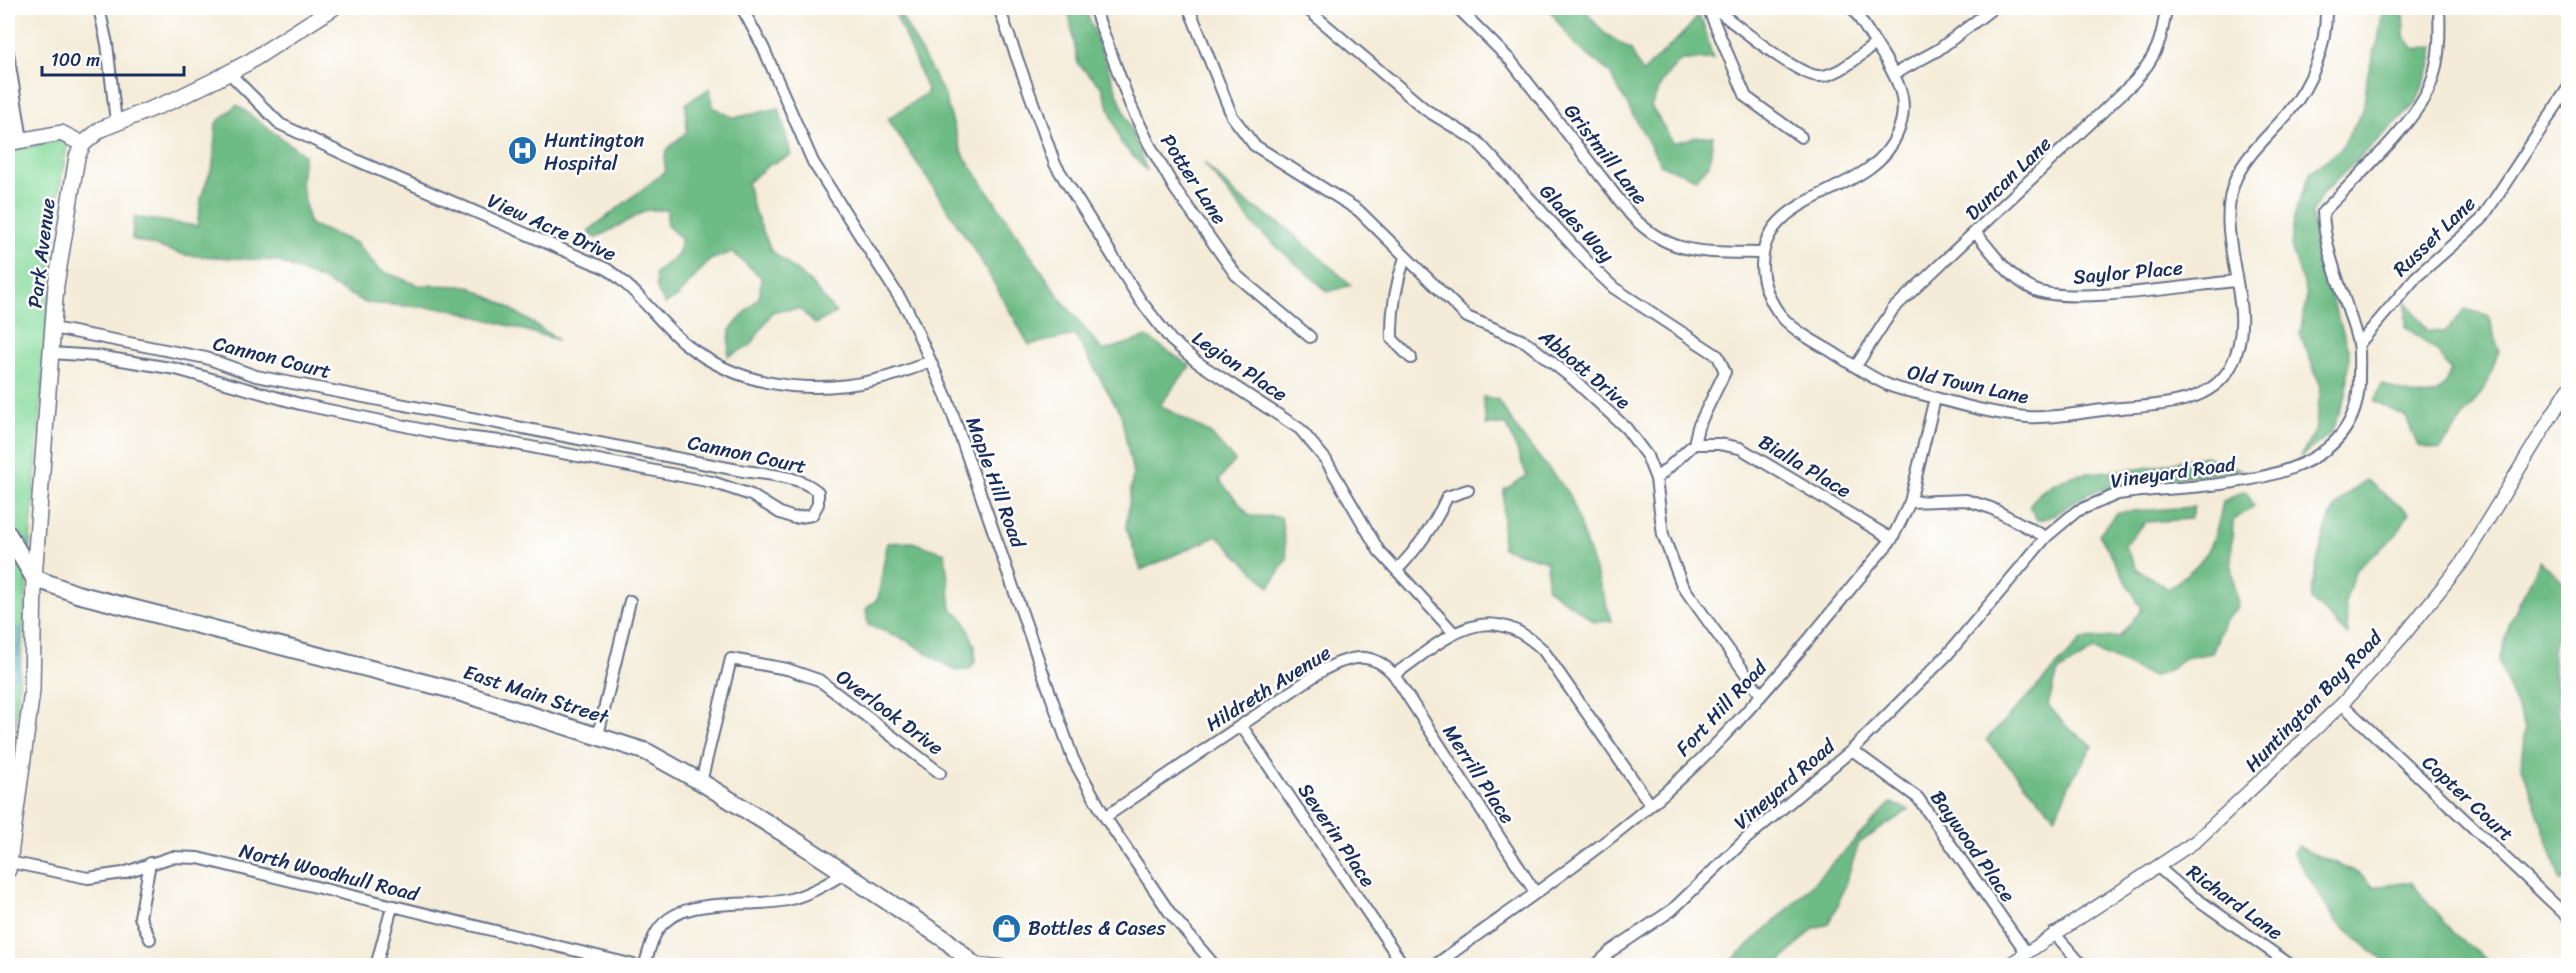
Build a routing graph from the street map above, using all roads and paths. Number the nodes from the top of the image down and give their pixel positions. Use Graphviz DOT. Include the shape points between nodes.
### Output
graph roads {
  1 [pos="99,8"];
  2 [pos="333,8"];
  3 [pos="742,8"];
  4 [pos="999,8"];
  5 [pos="1095,8"];
  6 [pos="1189,8"];
  7 [pos="1306,8"];
  8 [pos="1458,8"];
  9 [pos="1708,8"];
  10 [pos="1714,8"];
  11 [pos="1853,8"];
  12 [pos="1993,8"];
  13 [pos="2166,8"];
  14 [pos="2326,8"];
  15 [pos="2439,8"];
  16 [pos="1874,45"];
  17 [pos="8,53"];
  18 [pos="229,73"];
  19 [pos="1894,75"];
  20 [pos="2568,88"];
  21 [pos="116,122"];
  22 [pos="55,133"];
  23 [pos="1801,137"];
  24 [pos="15,142"];
  25 [pos="83,144"];
  26 [pos="1976,233"];
  27 [pos="1762,253"];
  28 [pos="1405,257"];
  29 [pos="2236,281"];
  30 [pos="52,328"];
  31 [pos="1310,337"];
  32 [pos="2358,345"];
  33 [pos="146,348"];
  34 [pos="51,353"];
  35 [pos="1411,358"];
  36 [pos="930,361"];
  37 [pos="145,364"];
  38 [pos="1856,366"];
  39 [pos="234,368"];
  40 [pos="231,385"];
  41 [pos="2568,389"];
  42 [pos="330,391"];
  43 [pos="1935,398"];
  44 [pos="328,410"];
  45 [pos="491,422"];
  46 [pos="489,440"];
  47 [pos="1694,444"];
  48 [pos="670,457"];
  49 [pos="667,474"];
  50 [pos="1656,479"];
  51 [pos="1468,490"];
  52 [pos="1910,502"];
  53 [pos="8,534"];
  54 [pos="2046,537"];
  55 [pos="1892,539"];
  56 [pos="1396,570"];
  57 [pos="34,578"];
  58 [pos="630,601"];
  59 [pos="1453,632"];
  60 [pos="1394,675"];
  61 [pos="1761,695"];
  62 [pos="2343,704"];
  63 [pos="1241,726"];
  64 [pos="598,735"];
  65 [pos="1852,750"];
  66 [pos="940,773"];
  67 [pos="701,782"];
  68 [pos="1650,804"];
  69 [pos="1105,817"];
  70 [pos="150,863"];
  71 [pos="8,866"];
  72 [pos="2158,867"];
  73 [pos="845,873"];
  74 [pos="1535,892"];
  75 [pos="392,906"];
  76 [pos="2568,917"];
  77 [pos="2054,933"];
  78 [pos="150,939"];
  79 [pos="2026,952"];
  80 [pos="974,964"];
  81 [pos="376,966"];
  82 [pos="638,966"];
  83 [pos="644,966"];
  84 [pos="1003,966"];
  85 [pos="1215,966"];
  86 [pos="1404,966"];
  87 [pos="1434,966"];
  88 [pos="1595,966"];
  89 [pos="2007,966"];
  90 [pos="2083,966"];
  91 [pos="2292,966"];
  1 -- 21 [label="street"];
  2 -- 18 [label="main road"];
  3 -- 36 [label="street, Maple Hill Road" via="813,162 908,311"];
  4 -- 56 [label="street, Legion Place" via="1055,164 1140,300 1171,340 1197,362 1300,429 1326,460 1360,523"];
  5 -- 31 [label="street, Potter Lane" via="1130,104 1175,189 1236,274"];
  6 -- 28 [label="street, Abbott Drive" via="1232,116 1254,146 1358,210"];
  7 -- 47 [label="street, Glades Way" via="1426,110 1477,141 1614,288 1718,356 1725,372 1698,427"];
  8 -- 27 [label="street, Gristmill Lane" via="1506,54 1647,232 1670,245 1695,251"];
  9 -- 23 [label="street" via="1746,97"];
  10 -- 16 [label="street" via="1793,66 1818,76 1834,72"];
  11 -- 16 [label="street"];
  12 -- 19 [label="street" via="1938,50"];
  13 -- 26 [label="street, Duncan Lane" via="2163,34 2152,61"];
  14 -- 29 [label="street, Old Town Lane" via="2320,54 2306,87 2288,114 2255,146 2228,202"];
  15 -- 32 [label="street, Vineyard Road" via="2438,60 2432,83 2418,109 2323,212 2324,236"];
  16 -- 19 [label="street"];
  17 -- 24 [label="street"];
  18 -- 21 [label="main road"];
  18 -- 36 [label="street, View Acre Drive" via="280,124 607,269 630,284 685,343 711,361 741,374 804,388 845,387 879,381"];
  19 -- 27 [label="street" via="1902,99 1902,124 1893,147 1876,166 1852,181 1800,204 1781,220"];
  20 -- 32 [label="street, Russet Lane" via="2481,220 2416,277"];
  21 -- 22 [label="main road"];
  21 -- 25 [label="main road"];
  22 -- 24 [label="main road"];
  22 -- 25 [label="main road" via="70,135"];
  25 -- 30 [label="main road, Park Avenue" via="66,214"];
  26 -- 29 [label="street, Saylor Place" via="2004,267 2034,290 2071,296"];
  26 -- 38 [label="street, Duncan Lane" via="1893,309"];
  27 -- 38 [label="street, Old Town Lane" via="1762,275 1783,318 1804,336"];
  28 -- 35 [label="street" via="1397,280 1392,339"];
  28 -- 50 [label="street, Abbott Drive" via="1467,317 1526,342 1573,379 1626,428 1647,456"];
  29 -- 43 [label="street, Old Town Lane" via="2241,315 2239,346 2223,378 2198,396 2162,405 2031,417"];
  30 -- 33 [label="street, Cannon Court"];
  30 -- 34 [label="main road, Park Avenue"];
  32 -- 54 [label="street, Vineyard Road" via="2360,395 2354,414 2346,432 2318,457 2248,480 2118,494 2077,512"];
  33 -- 37 [label="street"];
  33 -- 39 [label="street, Cannon Court" via="206,358"];
  34 -- 37 [label="street, Cannon Court"];
  34 -- 57 [label="main road, Park Avenue"];
  36 -- 69 [label="street, Maple Hill Road" via="947,398 1073,759"];
  37 -- 40 [label="street, Cannon Court"];
  38 -- 43 [label="street, Old Town Lane" via="1885,384"];
  39 -- 40 [label="street"];
  39 -- 42 [label="street, Cannon Court"];
  40 -- 44 [label="street, Cannon Court"];
  41 -- 62 [label="street, Huntington Bay Road" via="2461,564"];
  42 -- 44 [label="street"];
  42 -- 45 [label="street, Cannon Court"];
  43 -- 52 [label="street, Fort Hill Road"];
  44 -- 46 [label="street, Cannon Court"];
  45 -- 46 [label="street"];
  45 -- 48 [label="street, Cannon Court"];
  46 -- 49 [label="street, Cannon Court"];
  47 -- 50 [label="street, Glades Way"];
  47 -- 55 [label="street, Bialla Place" via="1740,448"];
  48 -- 49 [label="street"];
  48 -- 49 [label="street, Cannon Court" via="796,479 819,492 818,504 812,515 794,518 732,488"];
  50 -- 61 [label="street, Abbott Drive" via="1663,535 1682,585"];
  51 -- 56 [label="street" via="1447,497 1416,550"];
  52 -- 54 [label="street" via="1966,500"];
  52 -- 55 [label="street, Fort Hill Road"];
  53 -- 57 [label="main road"];
  54 -- 65 [label="street, Vineyard Road" via="1947,655"];
  55 -- 61 [label="street, Fort Hill Road"];
  56 -- 59 [label="street, Legion Place"];
  57 -- 64 [label="main road, East Main Street" via="77,594 449,688"];
  57 -- 71 [label="main road, Park Avenue" via="32,690"];
  58 -- 64 [label="street"];
  59 -- 60 [label="street"];
  59 -- 68 [label="street" via="1494,623 1532,639"];
  60 -- 63 [label="street, Hildreth Avenue" via="1384,664 1370,658 1339,662"];
  60 -- 74 [label="street, Merrill Place"];
  61 -- 68 [label="street, Fort Hill Road" via="1719,741"];
  62 -- 72 [label="street, Huntington Bay Road" via="2196,841"];
  62 -- 76 [label="street, Copter Court"];
  63 -- 69 [label="street, Hildreth Avenue"];
  63 -- 86 [label="street, Severin Place"];
  64 -- 67 [label="main road, East Main Street" via="647,752"];
  65 -- 79 [label="street, Baywood Place" via="1918,798"];
  65 -- 88 [label="street, Vineyard Road" via="1746,839 1672,910"];
  66 -- 67 [label="street, Overlook Drive" via="819,680 787,669 731,659"];
  67 -- 73 [label="main road, East Main Street"];
  68 -- 74 [label="street, Fort Hill Road"];
  69 -- 85 [label="street, Maple Hill Road" via="1170,913"];
  70 -- 71 [label="street, North Woodhull Road" via="123,873 88,878"];
  70 -- 75 [label="street, North Woodhull Road" via="172,857 198,858"];
  70 -- 78 [label="street" via="140,917"];
  72 -- 77 [label="street, Huntington Bay Road"];
  72 -- 91 [label="street, Richard Lane"];
  73 -- 80 [label="main road, East Main Street" via="946,940"];
  73 -- 83 [label="street" via="787,900 688,908 668,919 655,934"];
  74 -- 87 [label="street, Fort Hill Road"];
  75 -- 81 [label="street"];
  75 -- 82 [label="street, North Woodhull Road"];
  77 -- 79 [label="street, Huntington Bay Road"];
  77 -- 90 [label="street"];
  79 -- 89 [label="street, Huntington Bay Road"];
  80 -- 84 [label="street"];
}
